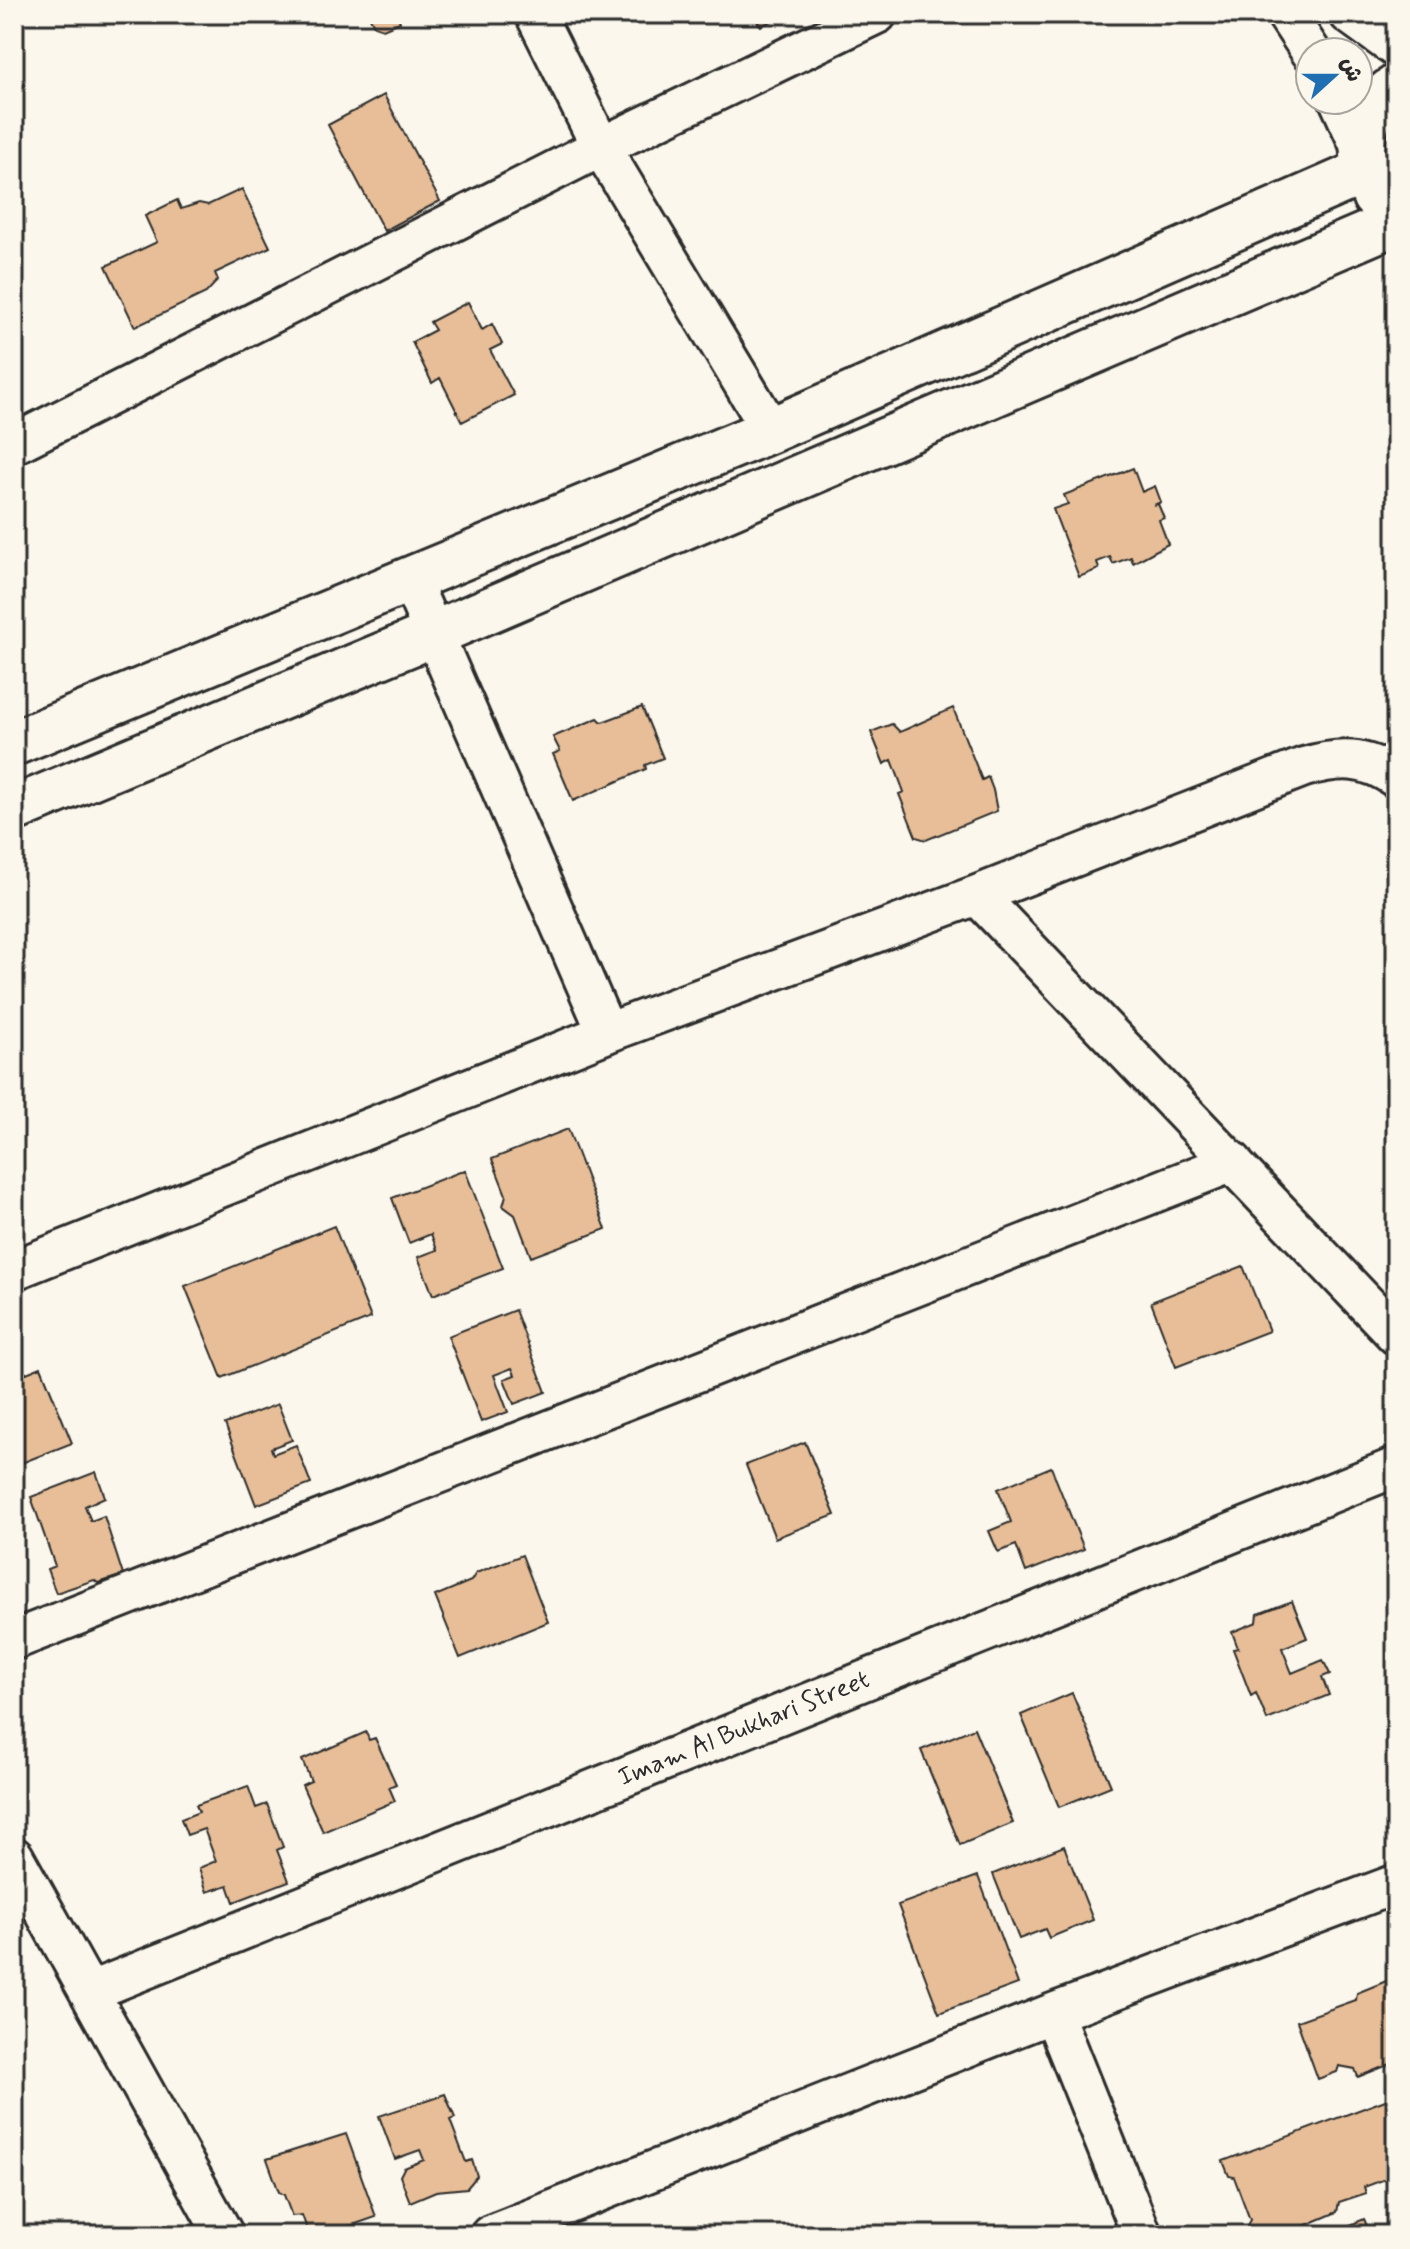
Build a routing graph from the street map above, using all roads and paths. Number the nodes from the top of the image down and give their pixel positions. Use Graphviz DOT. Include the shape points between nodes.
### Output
graph roads {
  1 [pos="535,14"];
  2 [pos="877,14"];
  3 [pos="1286,14"];
  4 [pos="1349,14"];
  5 [pos="1300,36"];
  6 [pos="1396,48"];
  7 [pos="1396,87"];
  8 [pos="1345,116"];
  9 [pos="601,147"];
  10 [pos="1362,160"];
  11 [pos="1396,219"];
  12 [pos="771,430"];
  13 [pos="14,444"];
  14 [pos="410,579"];
  15 [pos="433,634"];
  16 [pos="14,743"];
  17 [pos="1396,778"];
  18 [pos="14,809"];
  19 [pos="977,895"];
  20 [pos="607,1033"];
  21 [pos="1233,1162"];
  22 [pos="14,1270"];
  23 [pos="1396,1335"];
  24 [pos="1396,1467"];
  25 [pos="14,1640"];
  26 [pos="14,1857"];
  27 [pos="1396,1884"];
  28 [pos="91,1991"];
  29 [pos="1053,2013"];
  30 [pos="224,2235"];
  31 [pos="490,2235"];
  32 [pos="1142,2235"];
  1 -- 9 [label="street"];
  2 -- 9 [label="street"];
  3 -- 5 [label="street"];
  4 -- 6 [label="street"];
  7 -- 10 [label="main road" via="1367,118"];
  8 -- 10 [label="street"];
  9 -- 12 [label="street"];
  9 -- 13 [label="street"];
  10 -- 11 [label="main road" via="1377,200"];
  10 -- 12 [label="main road"];
  11 -- 15 [label="main road"];
  12 -- 14 [label="main road"];
  14 -- 15 [label="street"];
  14 -- 16 [label="main road"];
  15 -- 18 [label="main road"];
  15 -- 20 [label="street"];
  17 -- 19 [label="street" via="1362,762 1336,758"];
  19 -- 20 [label="street"];
  19 -- 21 [label="street"];
  20 -- 22 [label="street"];
  21 -- 23 [label="street"];
  21 -- 25 [label="street"];
  24 -- 28 [label="street, Imam Al Bukhari Street"];
  26 -- 28 [label="street"];
  27 -- 29 [label="street"];
  28 -- 30 [label="street"];
  29 -- 31 [label="street"];
  29 -- 32 [label="street"];
}
